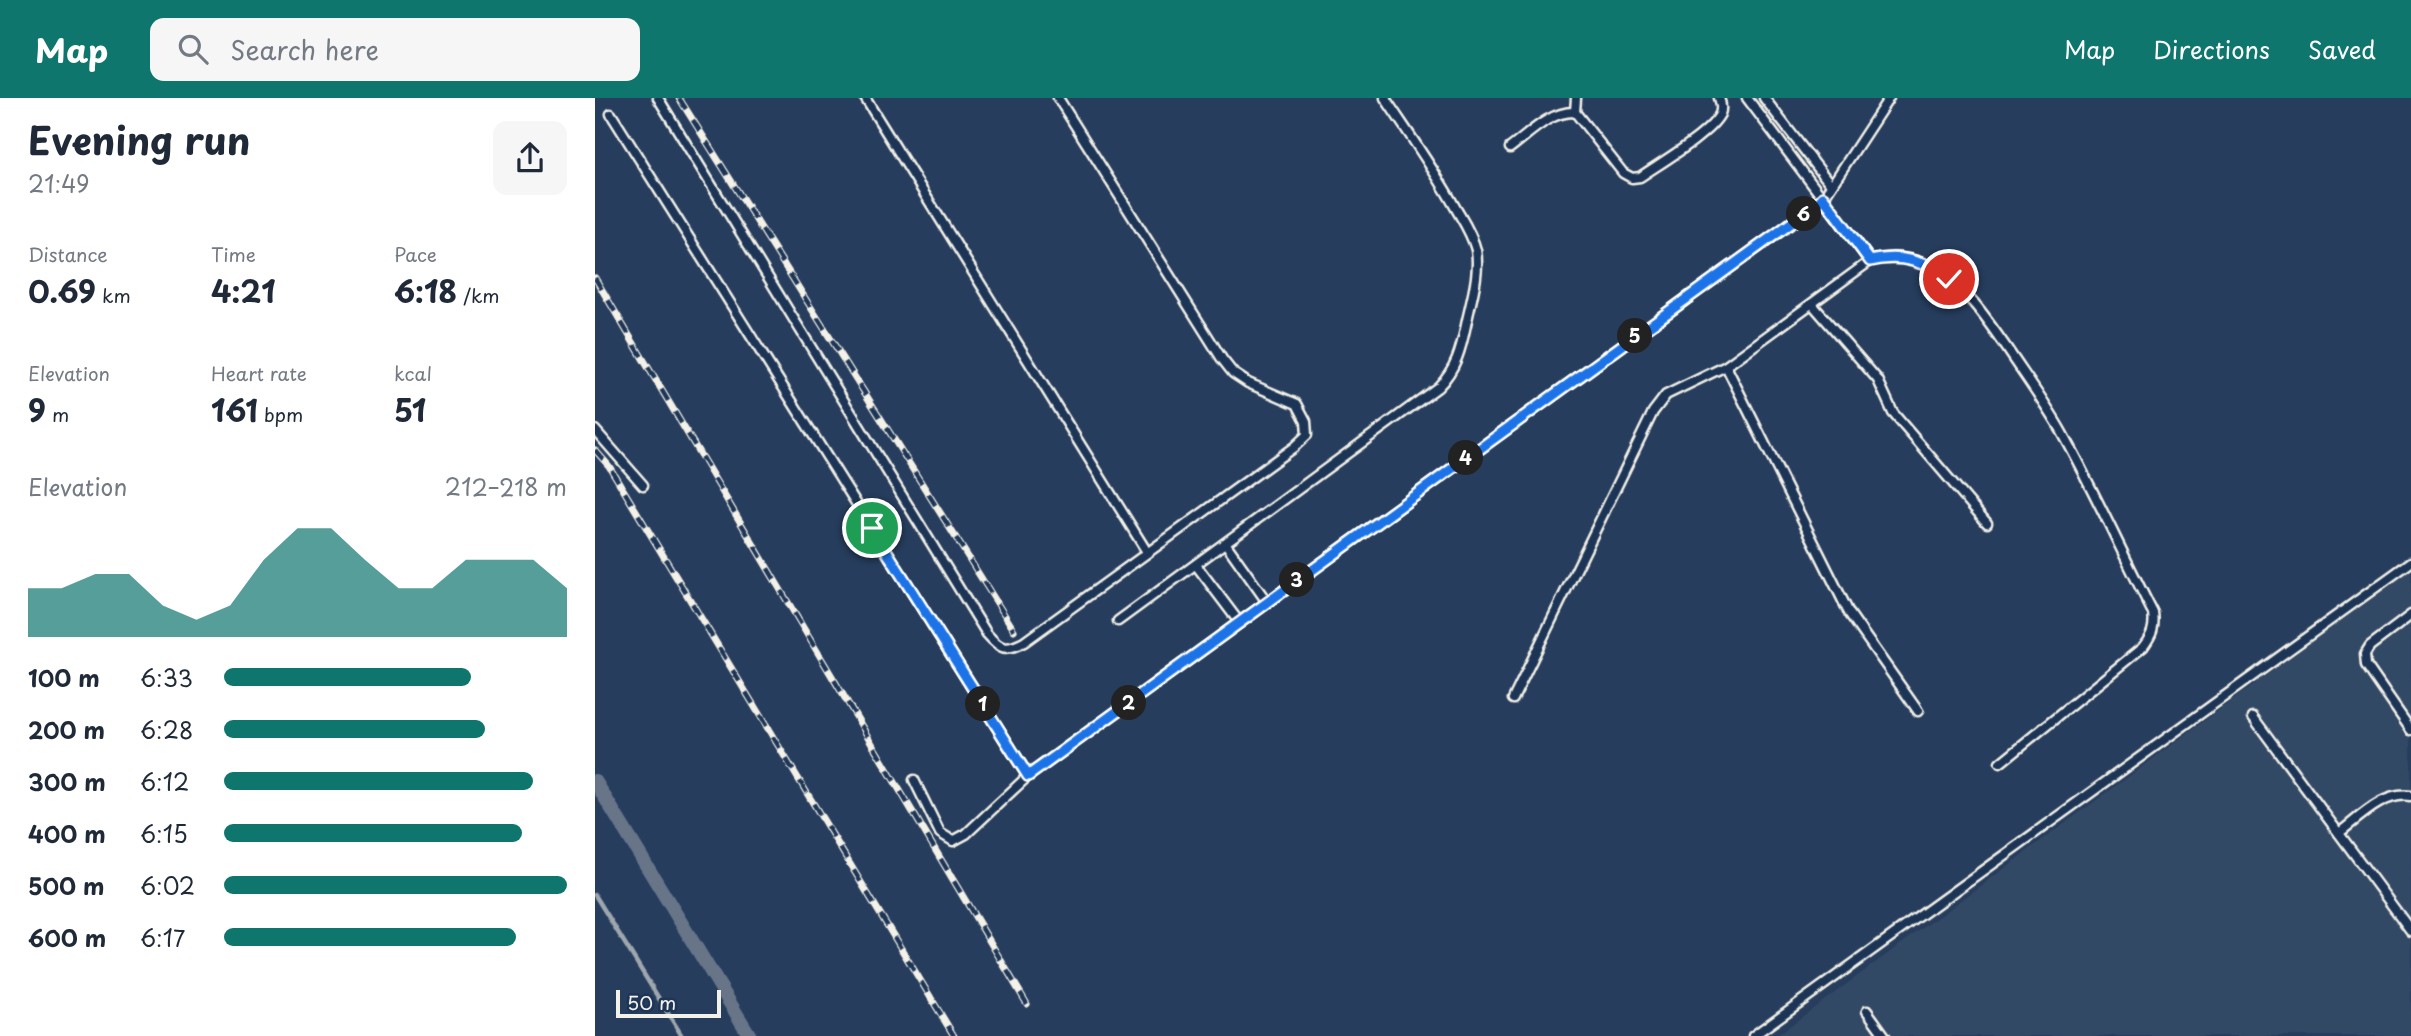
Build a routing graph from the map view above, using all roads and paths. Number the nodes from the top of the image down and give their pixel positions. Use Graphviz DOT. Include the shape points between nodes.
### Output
graph roads {
  1 [pos="658,98"];
  2 [pos="865,98"];
  3 [pos="1059,98"];
  4 [pos="1385,98"];
  5 [pos="1576,98"];
  6 [pos="1719,98"];
  7 [pos="1747,98"];
  8 [pos="1764,98"];
  9 [pos="1889,98"];
  10 [pos="1575,112"];
  11 [pos="611,114"];
  12 [pos="1510,148"];
  13 [pos="1831,186"];
  14 [pos="1823,197"];
  15 [pos="1870,261"];
  16 [pos="1812,304"];
  17 [pos="1726,366"];
  18 [pos="595,430"];
  19 [pos="643,485"];
  20 [pos="1987,523"];
  21 [pos="1226,544"];
  22 [pos="1147,552"];
  23 [pos="2411,562"];
  24 [pos="1196,565"];
  25 [pos="1268,602"];
  26 [pos="2411,615"];
  27 [pos="1118,621"];
  28 [pos="1239,622"];
  29 [pos="1513,699"];
  30 [pos="1918,711"];
  31 [pos="2253,717"];
  32 [pos="2411,730"];
  33 [pos="2000,763"];
  34 [pos="1028,776"];
  35 [pos="913,780"];
  36 [pos="2411,796"];
  37 [pos="2339,833"];
  38 [pos="2411,931"];
  39 [pos="1867,1011"];
  40 [pos="1753,1036"];
  41 [pos="1885,1036"];
  1 -- 22 [label="lane" via="996,644 1004,649 1024,642"];
  2 -- 22 [label="lane"];
  3 -- 22 [label="lane" via="1222,359 1248,383 1297,404 1307,421 1307,435 1294,447"];
  4 -- 21 [label="lane" via="1442,183 1476,251 1471,304 1455,366 1438,387"];
  5 -- 10 [label="lane"];
  6 -- 10 [label="lane" via="1720,114 1701,135 1640,177 1623,173"];
  7 -- 14 [label="lane"];
  8 -- 13 [label="lane"];
  9 -- 13 [label="lane"];
  10 -- 12 [label="lane" via="1555,115"];
  11 -- 34 [label="lane"];
  13 -- 14 [label="lane"];
  14 -- 15 [label="lane"];
  14 -- 25 [label="lane"];
  15 -- 16 [label="lane"];
  15 -- 33 [label="lane" via="1908,258 1935,269 1962,291 1986,320 2060,431 2153,613 2155,625 2143,647"];
  16 -- 17 [label="lane"];
  16 -- 20 [label="lane" via="1878,380 1893,413"];
  17 -- 29 [label="lane" via="1666,395 1653,412"];
  17 -- 30 [label="lane" via="1849,613"];
  18 -- 19 [label="lane"];
  21 -- 24 [label="lane"];
  21 -- 25 [label="lane"];
  23 -- 40 [label="lane"];
  24 -- 27 [label="lane"];
  24 -- 28 [label="lane"];
  25 -- 28 [label="lane"];
  26 -- 32 [label="lane" via="2365,654 2366,665"];
  28 -- 34 [label="lane"];
  31 -- 37 [label="lane"];
  34 -- 35 [label="lane" via="953,841 940,833"];
  36 -- 37 [label="lane" via="2386,799"];
  37 -- 38 [label="lane"];
  39 -- 41 [label="lane"];
}
